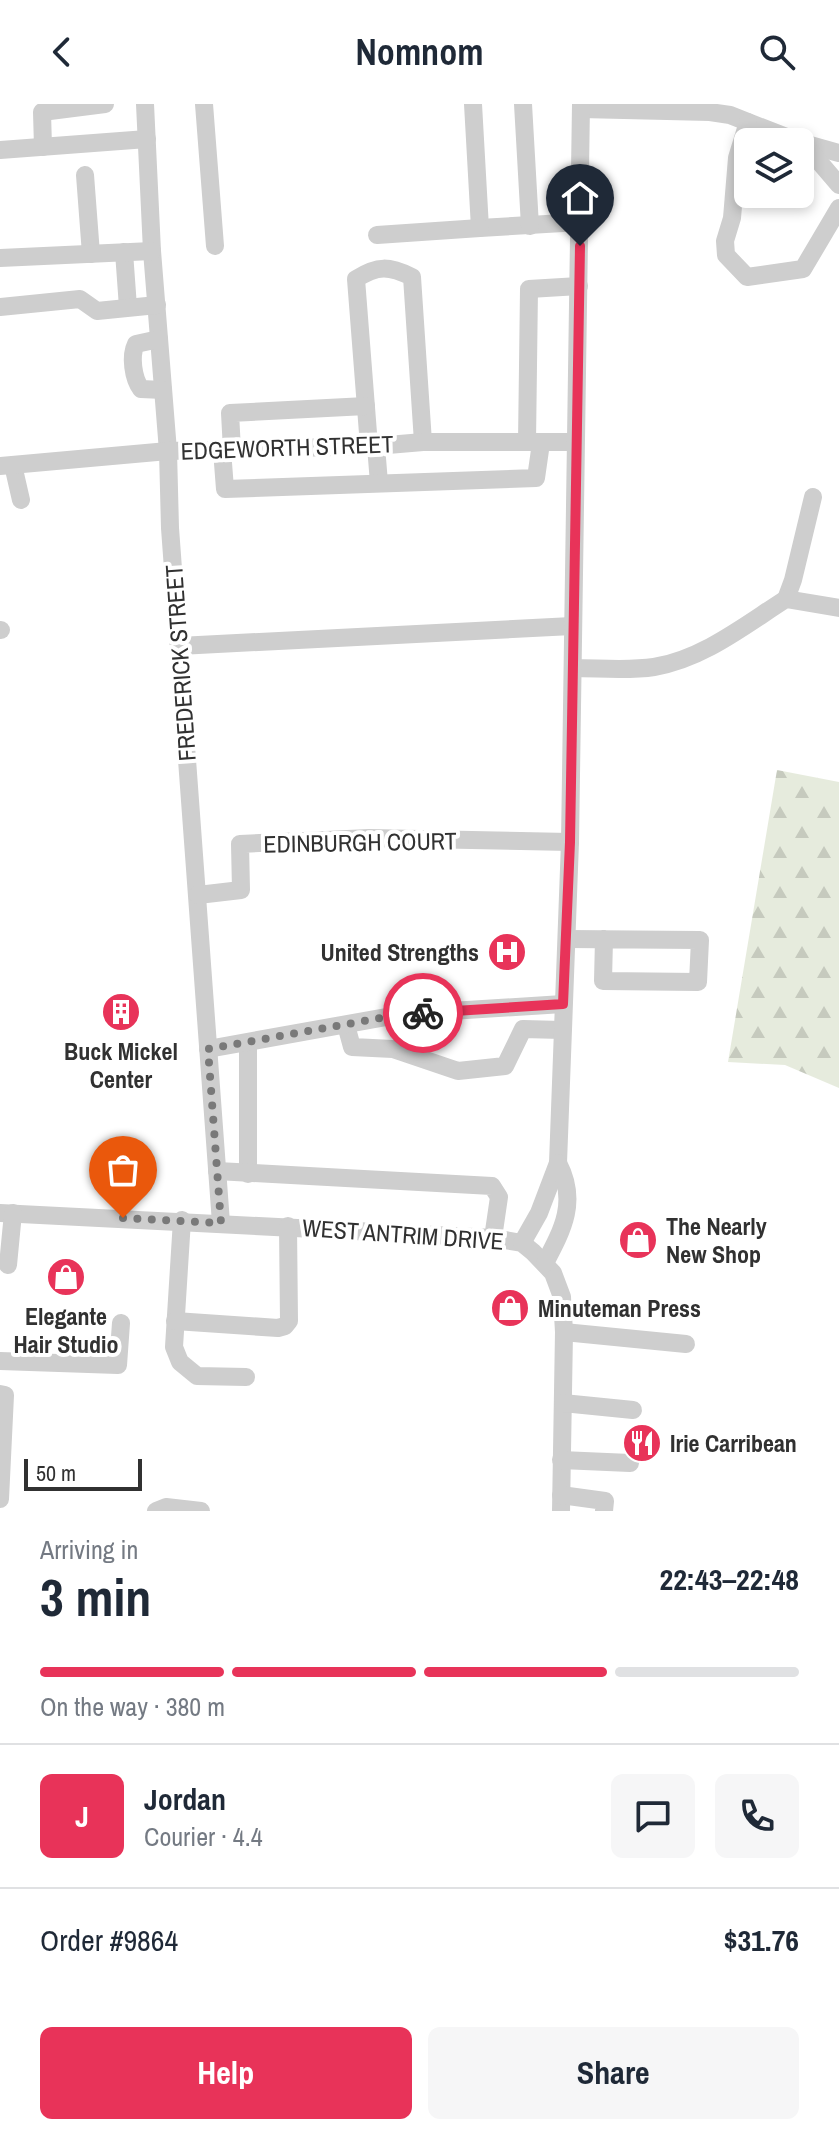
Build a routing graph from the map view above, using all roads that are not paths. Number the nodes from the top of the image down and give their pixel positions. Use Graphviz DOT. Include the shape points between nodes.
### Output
graph roads {
  1 [pos="105,104"];
  2 [pos="145,104"];
  3 [pos="204,104"];
  4 [pos="473,104"];
  5 [pos="523,104"];
  6 [pos="581,106"];
  7 [pos="748,122"];
  8 [pos="763,128"];
  9 [pos="147,139"];
  10 [pos="814,146"];
  11 [pos="43,147"];
  12 [pos="0,150"];
  13 [pos="839,153"];
  14 [pos="814,157"];
  15 [pos="85,175"];
  16 [pos="839,185"];
  17 [pos="839,208"];
  18 [pos="580,222"];
  19 [pos="530,226"];
  20 [pos="480,228"];
  21 [pos="377,235"];
  22 [pos="215,246"];
  23 [pos="152,251"];
  24 [pos="124,252"];
  25 [pos="91,254"];
  26 [pos="0,258"];
  27 [pos="579,286"];
  28 [pos="157,305"];
  29 [pos="0,307"];
  30 [pos="128,307"];
  31 [pos="159,339"];
  32 [pos="163,390"];
  33 [pos="366,406"];
  34 [pos="423,442"];
  35 [pos="534,442"];
  36 [pos="574,442"];
  37 [pos="373,446"];
  38 [pos="227,450"];
  39 [pos="168,451"];
  40 [pos="6,465"];
  41 [pos="379,483"];
  42 [pos="813,497"];
  43 [pos="21,500"];
  44 [pos="786,599"];
  45 [pos="839,608"];
  46 [pos="572,626"];
  47 [pos="179,646"];
  48 [pos="573,668"];
  49 [pos="570,842"];
  50 [pos="198,895"];
  51 [pos="567,939"];
  52 [pos="604,939"];
  53 [pos="563,1004"];
  54 [pos="346,1025"];
  55 [pos="562,1030"];
  56 [pos="248,1044"];
  57 [pos="208,1049"];
  58 [pos="558,1163"];
  59 [pos="217,1171"];
  60 [pos="248,1174"];
  61 [pos="7,1213"];
  62 [pos="182,1220"];
  63 [pos="221,1223"];
  64 [pos="288,1226"];
  65 [pos="493,1238"];
  66 [pos="522,1243"];
  67 [pos="545,1263"];
  68 [pos="8,1265"];
  69 [pos="175,1321"];
  70 [pos="121,1323"];
  71 [pos="564,1332"];
  72 [pos="686,1344"];
  73 [pos="0,1361"];
  74 [pos="246,1377"];
  75 [pos="0,1394"];
  76 [pos="563,1403"];
  77 [pos="633,1410"];
  78 [pos="561,1460"];
  79 [pos="630,1463"];
  80 [pos="0,1499"];
  81 [pos="561,1503"];
  82 [pos="156,1511"];
  83 [pos="201,1511"];
  84 [pos="604,1511"];
  1 -- 11 [label="street" via="42,112"];
  2 -- 9 [label="street, FREDERICK STREET"];
  3 -- 22 [label="street"];
  4 -- 20 [label="street"];
  5 -- 19 [label="street"];
  6 -- 7 [label="street" via="710,112"];
  6 -- 18 [label="street"];
  7 -- 8 [label="street"];
  7 -- 17 [label="street" via="725,241 726,255 747,277 803,269"];
  9 -- 11 [label="street"];
  9 -- 23 [label="street, FREDERICK STREET"];
  10 -- 13 [label="street"];
  11 -- 12 [label="street"];
  14 -- 16 [label="street"];
  15 -- 25 [label="street"];
  18 -- 19 [label="street"];
  18 -- 27 [label="street"];
  19 -- 20 [label="street"];
  20 -- 21 [label="street"];
  23 -- 24 [label="street"];
  23 -- 28 [label="street, FREDERICK STREET"];
  24 -- 25 [label="street"];
  24 -- 30 [label="street"];
  25 -- 26 [label="street"];
  27 -- 35 [label="street" via="529,289"];
  27 -- 36 [label="street"];
  28 -- 30 [label="street"];
  28 -- 31 [label="street, FREDERICK STREET"];
  29 -- 30 [label="street" via="80,299 97,311"];
  31 -- 32 [label="street, FREDERICK STREET"];
  31 -- 32 [label="street" via="136,344 135,378 141,389"];
  32 -- 39 [label="street, FREDERICK STREET"];
  33 -- 34 [label="street" via="356,279 371,269 394,268 412,277"];
  33 -- 37 [label="street"];
  33 -- 38 [label="street" via="230,413"];
  34 -- 35 [label="street, EDGEWORTH STREET"];
  34 -- 37 [label="street, EDGEWORTH STREET"];
  35 -- 36 [label="street, EDGEWORTH STREET"];
  35 -- 41 [label="street" via="536,478"];
  36 -- 46 [label="street"];
  37 -- 38 [label="street, EDGEWORTH STREET"];
  37 -- 41 [label="street"];
  38 -- 39 [label="street, EDGEWORTH STREET"];
  38 -- 41 [label="street" via="225,489"];
  39 -- 40 [label="street, EDGEWORTH STREET"];
  39 -- 47 [label="street, FREDERICK STREET"];
  40 -- 43 [label="street"];
  42 -- 44 [label="street"];
  44 -- 45 [label="street"];
  44 -- 48 [label="street" via="707,649 678,660 653,667"];
  46 -- 47 [label="street"];
  46 -- 48 [label="street"];
  47 -- 50 [label="street, FREDERICK STREET"];
  48 -- 49 [label="street"];
  49 -- 50 [label="street, EDINBURGH COURT" via="369,838 240,844 241,890"];
  49 -- 51 [label="street"];
  50 -- 57 [label="street, FREDERICK STREET"];
  51 -- 52 [label="street"];
  51 -- 53 [label="street"];
  52 -- 52 [label="street" via="700,940 698,982 603,981"];
  53 -- 54 [label="street" via="403,1014"];
  53 -- 55 [label="street"];
  54 -- 55 [label="street" via="352,1047 393,1049 458,1071 505,1066 523,1029"];
  54 -- 56 [label="street"];
  55 -- 58 [label="street"];
  56 -- 57 [label="street"];
  56 -- 60 [label="street"];
  57 -- 59 [label="street, FREDERICK STREET"];
  58 -- 66 [label="street"];
  58 -- 67 [label="street" via="567,1180 567,1210"];
  59 -- 60 [label="street"];
  59 -- 63 [label="street, FREDERICK STREET"];
  60 -- 65 [label="street" via="492,1186 499,1197"];
  61 -- 62 [label="street, WEST ANTRIM DRIVE"];
  61 -- 68 [label="street"];
  62 -- 63 [label="street, WEST ANTRIM DRIVE"];
  62 -- 69 [label="street"];
  63 -- 64 [label="street, WEST ANTRIM DRIVE"];
  64 -- 65 [label="street, WEST ANTRIM DRIVE"];
  64 -- 69 [label="street" via="285,1326"];
  65 -- 66 [label="street, WEST ANTRIM DRIVE"];
  66 -- 67 [label="street, WEST ANTRIM DRIVE"];
  67 -- 71 [label="street, WEST ANTRIM DRIVE" via="562,1297"];
  69 -- 74 [label="street" via="174,1347 190,1372"];
  70 -- 73 [label="street" via="118,1365"];
  71 -- 72 [label="street"];
  71 -- 76 [label="street, WEST ANTRIM DRIVE"];
  75 -- 80 [label="street" via="5,1395"];
  76 -- 77 [label="street"];
  76 -- 78 [label="street, WEST ANTRIM DRIVE"];
  78 -- 79 [label="street"];
  78 -- 81 [label="street, WEST ANTRIM DRIVE"];
  81 -- 84 [label="street" via="605,1501"];
  82 -- 83 [label="street"];
}
